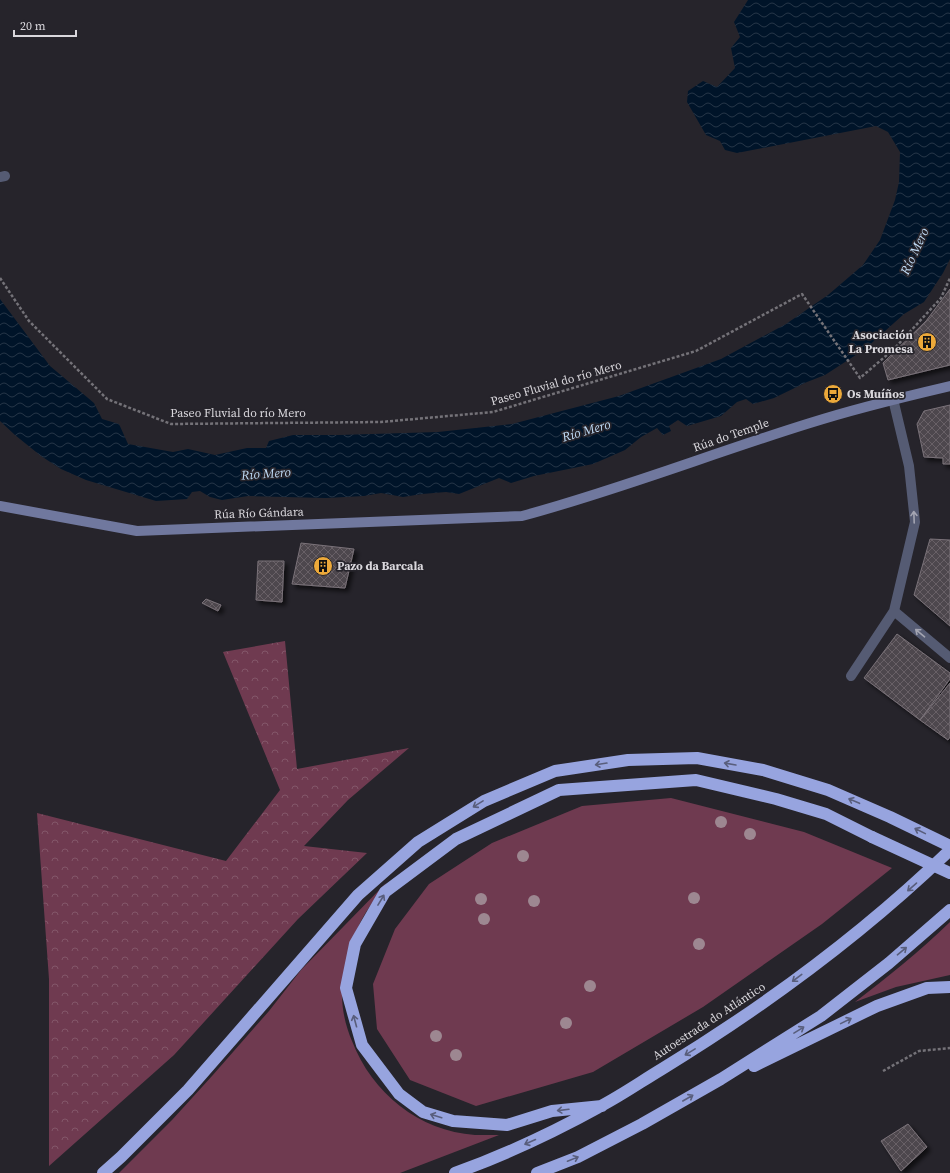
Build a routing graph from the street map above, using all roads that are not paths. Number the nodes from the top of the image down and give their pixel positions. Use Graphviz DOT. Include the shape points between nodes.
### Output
graph roads {
  1 [pos="950,386"];
  2 [pos="893,399"];
  3 [pos="0,506"];
  4 [pos="522,516"];
  5 [pos="894,611"];
  6 [pos="950,658"];
  7 [pos="851,676"];
  8 [pos="950,846"];
  9 [pos="950,850"];
  10 [pos="950,873"];
  11 [pos="950,910"];
  12 [pos="950,987"];
  13 [pos="721,1079"];
  14 [pos="602,1106"];
  15 [pos="103,1173"];
  16 [pos="456,1173"];
  17 [pos="537,1173"];
  1 -- 2 [label="main road, Rúa do Temple"];
  2 -- 4 [label="main road, Rúa do Temple" via="810,423 640,480"];
  5 -- 2 [label="street, one-way" via="915,522 909,466"];
  3 -- 4 [label="main road, Rúa Río Gándara" via="138,531"];
  6 -- 5 [label="street, one-way"];
  5 -- 7 [label="street"];
  8 -- 15 [label="highway, one-way" via="828,790 763,770 697,758 628,760 555,771 484,801 418,842 358,895 188,1090"];
  9 -- 14 [label="highway, Autoestrada do Atlántico, one-way" via="900,897 761,1005"];
  14 -- 10 [label="highway, one-way, bridge" via="552,1112 507,1125 453,1121 423,1112 399,1094 362,1045 346,988 355,944 385,892 456,839 559,790 696,780 826,814"];
  13 -- 11 [label="highway, one-way" via="821,1016 889,963"];
  13 -- 12 [label="highway, one-way" via="878,1006 927,988"];
  17 -- 13 [label="highway, one-way" via="614,1139"];
  14 -- 16 [label="highway, Autoestrada do Atlántico, one-way" via="547,1134"];
}
